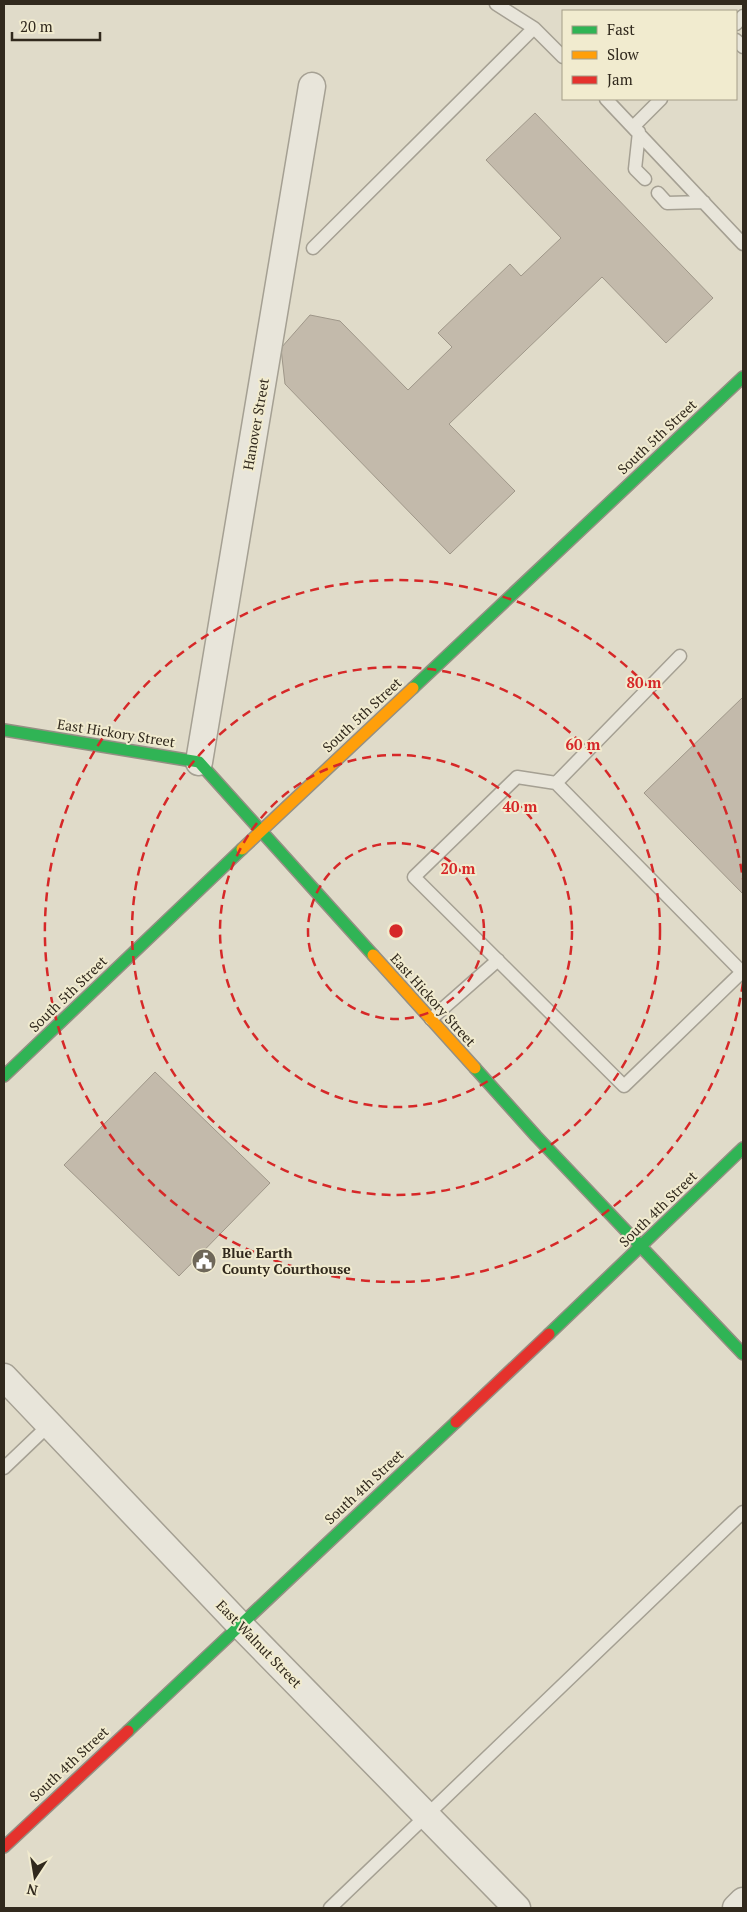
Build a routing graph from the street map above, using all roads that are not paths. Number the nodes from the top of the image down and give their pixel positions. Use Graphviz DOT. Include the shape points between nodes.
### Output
graph roads {
  1 [pos="496,4"];
  2 [pos="534,28"];
  3 [pos="562,56"];
  4 [pos="312,86"];
  5 [pos="607,100"];
  6 [pos="660,100"];
  7 [pos="636,129"];
  8 [pos="645,179"];
  9 [pos="658,194"];
  10 [pos="704,202"];
  11 [pos="743,244"];
  12 [pos="313,248"];
  13 [pos="743,378"];
  14 [pos="680,656"];
  15 [pos="4,730"];
  16 [pos="199,762"];
  17 [pos="556,783"];
  18 [pos="260,831"];
  19 [pos="498,960"];
  20 [pos="431,1019"];
  21 [pos="4,1076"];
  22 [pos="743,1148"];
  23 [pos="641,1248"];
  24 [pos="743,1354"];
  25 [pos="4,1377"];
  26 [pos="49,1425"];
  27 [pos="4,1468"];
  28 [pos="743,1512"];
  29 [pos="239,1624"];
  30 [pos="426,1816"];
  31 [pos="4,1846"];
  32 [pos="743,1902"];
  33 [pos="330,1908"];
  34 [pos="517,1908"];
  35 [pos="736,1908"];
  1 -- 2 [label="lane"];
  2 -- 3 [label="lane"];
  2 -- 12 [label="lane"];
  4 -- 16 [label="street, Hanover Street"];
  5 -- 7 [label="lane"];
  6 -- 7 [label="lane"];
  7 -- 8 [label="lane" via="635,169"];
  7 -- 10 [label="lane"];
  9 -- 10 [label="lane" via="667,204"];
  10 -- 11 [label="lane"];
  13 -- 18 [label="street, South 5th Street"];
  14 -- 17 [label="lane"];
  15 -- 16 [label="street, East Hickory Street"];
  16 -- 18 [label="street, East Hickory Street"];
  17 -- 19 [label="lane" via="517,777 414,876"];
  17 -- 19 [label="lane" via="742,972 624,1086"];
  18 -- 20 [label="street, East Hickory Street"];
  18 -- 21 [label="street, South 5th Street"];
  19 -- 20 [label="lane"];
  20 -- 23 [label="street, East Hickory Street"];
  22 -- 23 [label="street, South 4th Street"];
  23 -- 24 [label="street, East Hickory Street"];
  23 -- 29 [label="street, South 4th Street"];
  25 -- 26 [label="street, East Walnut Street"];
  26 -- 27 [label="lane"];
  26 -- 29 [label="street, East Walnut Street"];
  28 -- 30 [label="lane"];
  29 -- 30 [label="street, East Walnut Street"];
  29 -- 31 [label="street, South 4th Street"];
  30 -- 33 [label="lane"];
  30 -- 34 [label="street, East Walnut Street"];
  32 -- 35 [label="street"];
}
